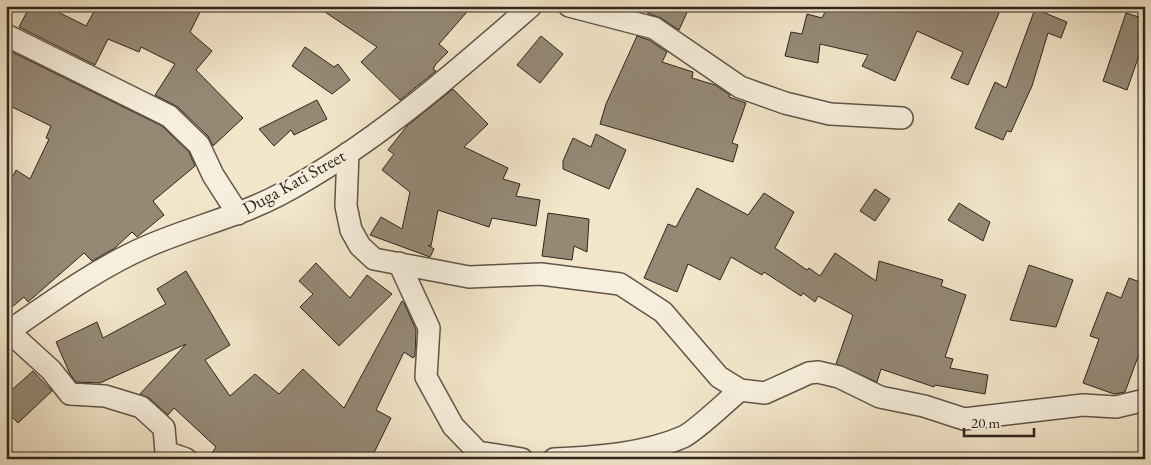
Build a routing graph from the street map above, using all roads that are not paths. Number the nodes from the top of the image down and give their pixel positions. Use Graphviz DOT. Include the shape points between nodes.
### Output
graph roads {
  1 [pos="531,6"];
  2 [pos="569,6"];
  3 [pos="6,35"];
  4 [pos="902,118"];
  5 [pos="348,153"];
  6 [pos="238,214"];
  7 [pos="399,263"];
  8 [pos="7,331"];
  9 [pos="740,390"];
  10 [pos="1145,400"];
  11 [pos="186,459"];
  12 [pos="522,459"];
  13 [pos="554,459"];
  1 -- 5 [label="street, Duga Kati Street" via="437,87"];
  2 -- 4 [label="street" via="654,28 740,87 785,103 830,114"];
  3 -- 6 [label="street" via="169,116 199,145 213,176"];
  5 -- 6 [label="street, Duga Kati Street" via="282,194"];
  5 -- 7 [label="street" via="346,206 351,230 360,246 374,259"];
  6 -- 8 [label="street, Duga Kati Street" via="148,246 80,283"];
  7 -- 9 [label="street" via="469,277 541,274 620,284 663,312 719,377"];
  7 -- 12 [label="street" via="429,328 426,377 453,426 478,452"];
  8 -- 11 [label="street" via="51,370 70,394 105,396 141,407 164,428 166,452"];
  9 -- 10 [label="street" via="765,393 818,372 839,377 880,397 964,419 1083,405 1116,406"];
  9 -- 13 [label="street" via="685,436 642,449"];
}
